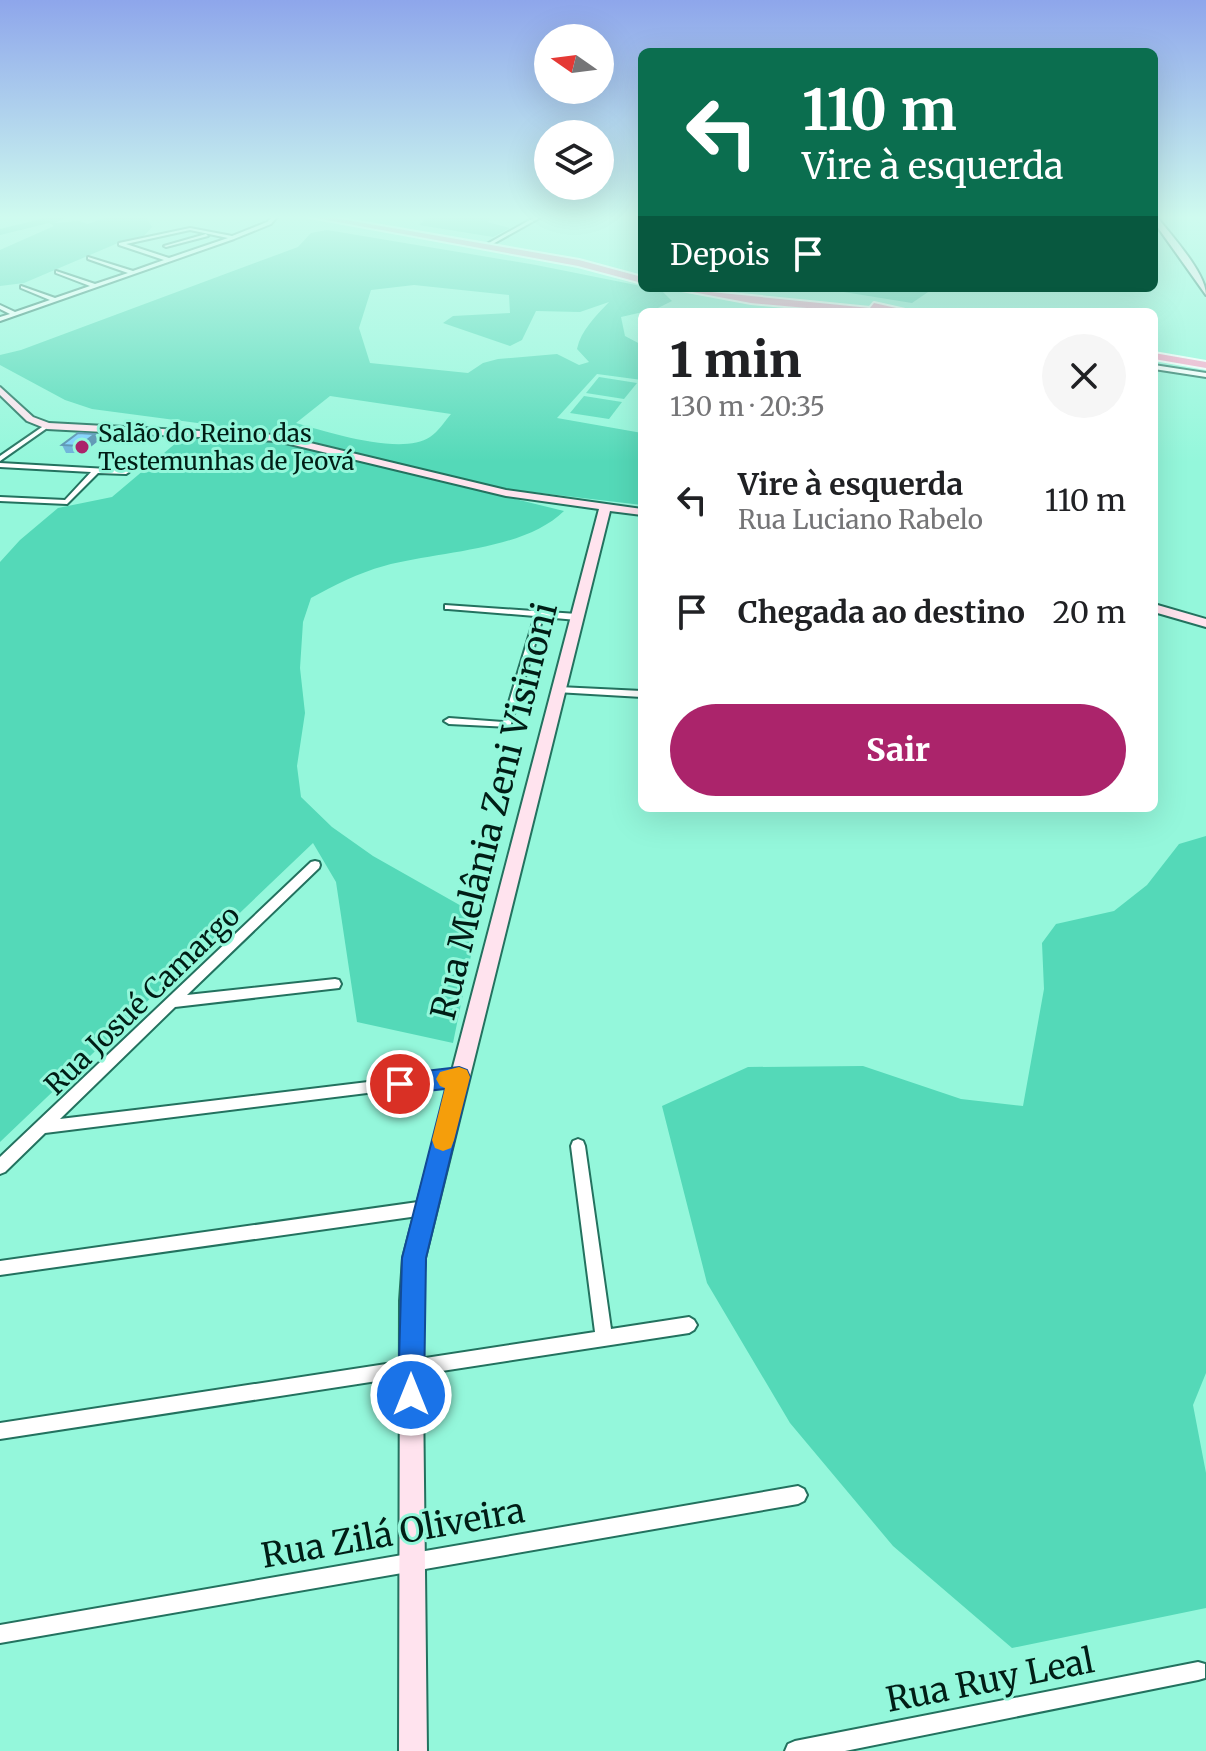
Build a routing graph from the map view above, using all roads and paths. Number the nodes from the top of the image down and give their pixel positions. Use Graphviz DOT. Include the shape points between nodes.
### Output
graph roads {
  1 [pos="53,299"];
  2 [pos="60,299"];
  3 [pos="769,299"];
  4 [pos="829,299"];
  5 [pos="56,300"];
  6 [pos="0,307"];
  7 [pos="849,308"];
  8 [pos="885,308"];
  9 [pos="15,314"];
  10 [pos="0,319"];
  11 [pos="1158,355"];
  12 [pos="1206,362"];
  13 [pos="1158,368"];
  14 [pos="1206,375"];
  15 [pos="0,390"];
  16 [pos="47,426"];
  17 [pos="0,462"];
  18 [pos="97,470"];
  19 [pos="126,472"];
  20 [pos="0,499"];
  21 [pos="605,508"];
  22 [pos="638,512"];
  23 [pos="448,607"];
  24 [pos="1158,609"];
  25 [pos="540,614"];
  26 [pos="577,617"];
  27 [pos="1206,623"];
  28 [pos="559,690"];
  29 [pos="638,694"];
  30 [pos="449,721"];
  31 [pos="315,865"];
  32 [pos="335,984"];
  33 [pos="174,1002"];
  34 [pos="459,1077"];
  35 [pos="44,1127"];
  36 [pos="578,1146"];
  37 [pos="0,1167"];
  38 [pos="425,1208"];
  39 [pos="0,1268"];
  40 [pos="689,1325"];
  41 [pos="604,1338"];
  42 [pos="411,1367"];
  43 [pos="0,1431"];
  44 [pos="798,1495"];
  45 [pos="412,1562"];
  46 [pos="0,1634"];
  47 [pos="1198,1671"];
  48 [pos="413,1751"];
  49 [pos="795,1751"];
  1 -- 5 [label="street"];
  2 -- 5 [label="street"];
  3 -- 7 [label="highway"];
  4 -- 8 [label="highway"];
  5 -- 9 [label="street"];
  6 -- 9 [label="street"];
  9 -- 10 [label="street"];
  11 -- 12 [label="highway"];
  13 -- 14 [label="street"];
  15 -- 16 [label="main road" via="30,419"];
  16 -- 17 [label="street"];
  16 -- 21 [label="main road" via="277,438 506,493"];
  17 -- 18 [label="street"];
  18 -- 19 [label="street"];
  18 -- 20 [label="street" via="67,502"];
  21 -- 22 [label="main road"];
  21 -- 26 [label="main road, Rua Melânia Zeni Visinoni"];
  23 -- 25 [label="street"];
  24 -- 27 [label="main road"];
  25 -- 26 [label="street"];
  25 -- 30 [label="street" via="507,725"];
  26 -- 28 [label="main road, Rua Melânia Zeni Visinoni"];
  28 -- 29 [label="street"];
  28 -- 34 [label="main road, Rua Melânia Zeni Visinoni"];
  31 -- 33 [label="street, Rua Josué Camargo"];
  32 -- 33 [label="street"];
  33 -- 35 [label="street, Rua Josué Camargo"];
  34 -- 35 [label="street"];
  34 -- 38 [label="main road, Rua Melânia Zeni Visinoni"];
  35 -- 37 [label="street, Rua Josué Camargo"];
  36 -- 41 [label="street"];
  38 -- 39 [label="street"];
  38 -- 42 [label="main road, Rua Melânia Zeni Visinoni" via="413,1269"];
  40 -- 41 [label="street"];
  41 -- 42 [label="street"];
  42 -- 43 [label="street"];
  42 -- 45 [label="main road, Rua Melânia Zeni Visinoni"];
  44 -- 45 [label="street, Rua Zilá Oliveira"];
  45 -- 46 [label="street, Rua Zilá Oliveira"];
  45 -- 48 [label="main road, Rua Melânia Zeni Visinoni"];
  47 -- 49 [label="street, Rua Ruy Leal"];
}
